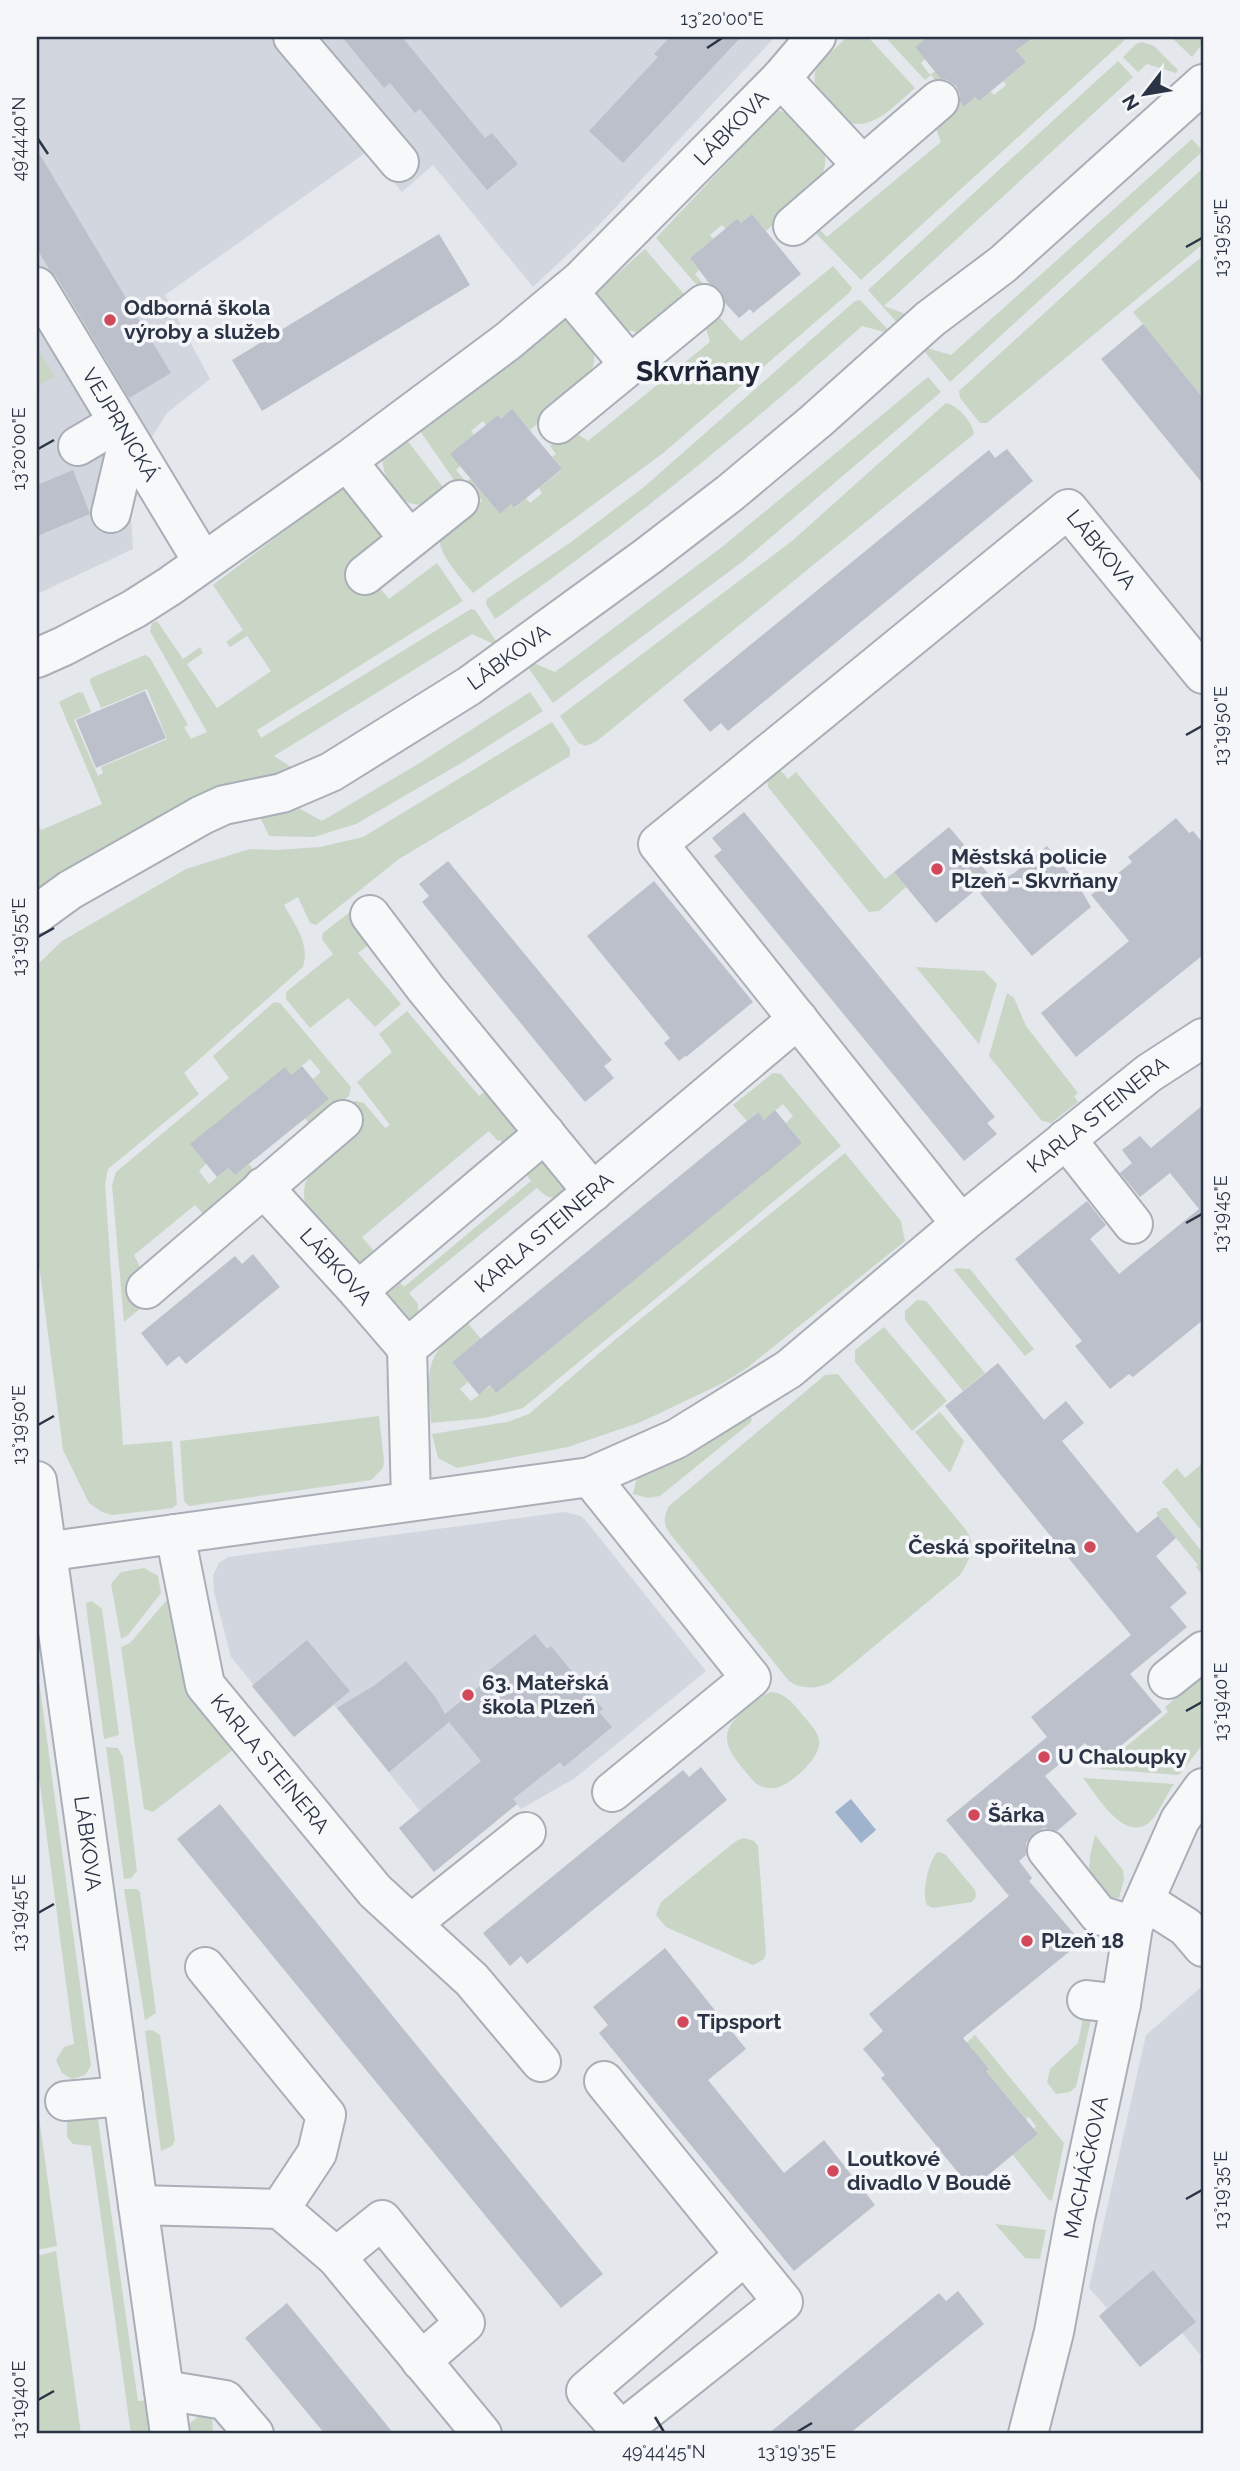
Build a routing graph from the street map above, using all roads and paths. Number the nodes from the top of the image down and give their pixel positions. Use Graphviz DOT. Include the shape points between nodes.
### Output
graph roads {
  1 [pos="293,37"];
  2 [pos="816,37"];
  3 [pos="1203,55"];
  4 [pos="781,78"];
  5 [pos="1203,84"];
  6 [pos="939,100"];
  7 [pos="399,162"];
  8 [pos="863,166"];
  9 [pos="793,226"];
  10 [pos="37,287"];
  11 [pos="568,290"];
  12 [pos="704,304"];
  13 [pos="930,319"];
  14 [pos="629,365"];
  15 [pos="558,424"];
  16 [pos="123,432"];
  17 [pos="78,446"];
  18 [pos="346,461"];
  19 [pos="459,500"];
  20 [pos="111,513"];
  21 [pos="409,540"];
  22 [pos="202,562"];
  23 [pos="365,575"];
  24 [pos="37,658"];
  25 [pos="1203,674"];
  26 [pos="37,914"];
  27 [pos="370,915"];
  28 [pos="798,1019"];
  29 [pos="1203,1038"];
  30 [pos="344,1120"];
  31 [pos="545,1133"];
  32 [pos="1066,1139"];
  33 [pos="263,1187"];
  34 [pos="593,1192"];
  35 [pos="961,1224"];
  36 [pos="1133,1224"];
  37 [pos="146,1289"];
  38 [pos="358,1291"];
  39 [pos="407,1348"];
  40 [pos="590,1478"];
  41 [pos="37,1481"];
  42 [pos="411,1500"];
  43 [pos="175,1534"];
  44 [pos="42,1552"];
  45 [pos="1203,1651"];
  46 [pos="1168,1679"];
  47 [pos="1203,1788"];
  48 [pos="612,1792"];
  49 [pos="526,1832"];
  50 [pos="1047,1850"];
  51 [pos="1139,1913"];
  52 [pos="411,1924"];
  53 [pos="1203,1947"];
  54 [pos="205,1967"];
  55 [pos="541,2062"];
  56 [pos="604,2081"];
  57 [pos="123,2096"];
  58 [pos="65,2101"];
  59 [pos="138,2205"];
  60 [pos="280,2210"];
  61 [pos="745,2255"];
  62 [pos="336,2257"];
  63 [pos="421,2361"];
  64 [pos="164,2390"];
  65 [pos="619,2433"];
  66 [pos="170,2434"];
  67 [pos="254,2434"];
  68 [pos="482,2434"];
  69 [pos="1028,2434"];
  1 -- 7 [label="street"];
  2 -- 4 [label="street, LÁBKOVA"];
  3 -- 13 [label="street, LÁBKOVA" via="990,252"];
  4 -- 8 [label="street"];
  4 -- 11 [label="street, LÁBKOVA"];
  5 -- 13 [label="street, LÁBKOVA" via="1003,264"];
  6 -- 8 [label="street"];
  8 -- 9 [label="street"];
  10 -- 16 [label="street, VEJPRNICKÁ"];
  11 -- 14 [label="street"];
  11 -- 18 [label="street, LÁBKOVA" via="508,341"];
  12 -- 14 [label="street"];
  13 -- 26 [label="street, LÁBKOVA" via="730,493 469,686 331,772 282,793 224,805 202,815 70,890"];
  14 -- 15 [label="street"];
  16 -- 17 [label="street"];
  16 -- 20 [label="street"];
  16 -- 22 [label="street, VEJPRNICKÁ"];
  18 -- 21 [label="street"];
  18 -- 22 [label="street, LÁBKOVA"];
  19 -- 21 [label="street"];
  21 -- 23 [label="street"];
  22 -- 24 [label="street, LÁBKOVA" via="134,608"];
  25 -- 28 [label="street, LÁBKOVA" via="1068,509 658,845"];
  27 -- 31 [label="street"];
  28 -- 34 [label="street, KARLA STEINERA"];
  28 -- 35 [label="street"];
  29 -- 32 [label="street, KARLA STEINERA" via="1149,1073"];
  30 -- 33 [label="street"];
  31 -- 34 [label="street"];
  31 -- 38 [label="street"];
  32 -- 35 [label="street, KARLA STEINERA"];
  32 -- 36 [label="street"];
  33 -- 37 [label="street"];
  33 -- 38 [label="street, LÁBKOVA"];
  34 -- 39 [label="street, KARLA STEINERA"];
  35 -- 40 [label="street, KARLA STEINERA" via="789,1369 676,1439"];
  38 -- 39 [label="street, LÁBKOVA"];
  39 -- 42 [label="street"];
  40 -- 42 [label="street, KARLA STEINERA"];
  40 -- 48 [label="street" via="751,1678"];
  41 -- 44 [label="street, LÁBKOVA"];
  42 -- 43 [label="street, KARLA STEINERA"];
  43 -- 44 [label="street, KARLA STEINERA"];
  43 -- 52 [label="street, KARLA STEINERA" via="205,1685 375,1891"];
  44 -- 57 [label="street, LÁBKOVA"];
  45 -- 46 [label="street"];
  47 -- 51 [label="street, MACHÁČKOVA" via="1180,1820"];
  49 -- 52 [label="street"];
  50 -- 51 [label="street" via="1099,1915"];
  51 -- 53 [label="street" via="1186,1927"];
  51 -- 69 [label="street, MACHÁČKOVA" via="1104,2002 1075,2218 1054,2332"];
  52 -- 55 [label="street, KARLA STEINERA" via="472,1980"];
  54 -- 60 [label="street" via="327,2115 317,2152"];
  56 -- 61 [label="street"];
  57 -- 58 [label="street"];
  57 -- 59 [label="street, LÁBKOVA"];
  59 -- 60 [label="street"];
  59 -- 64 [label="street, LÁBKOVA"];
  60 -- 62 [label="street"];
  61 -- 65 [label="street" via="586,2391"];
  61 -- 65 [label="street" via="783,2302"];
  62 -- 63 [label="street"];
  62 -- 63 [label="street" via="382,2220 465,2323"];
  63 -- 68 [label="street"];
  64 -- 66 [label="street, LÁBKOVA"];
  64 -- 67 [label="street" via="226,2400"];
}
